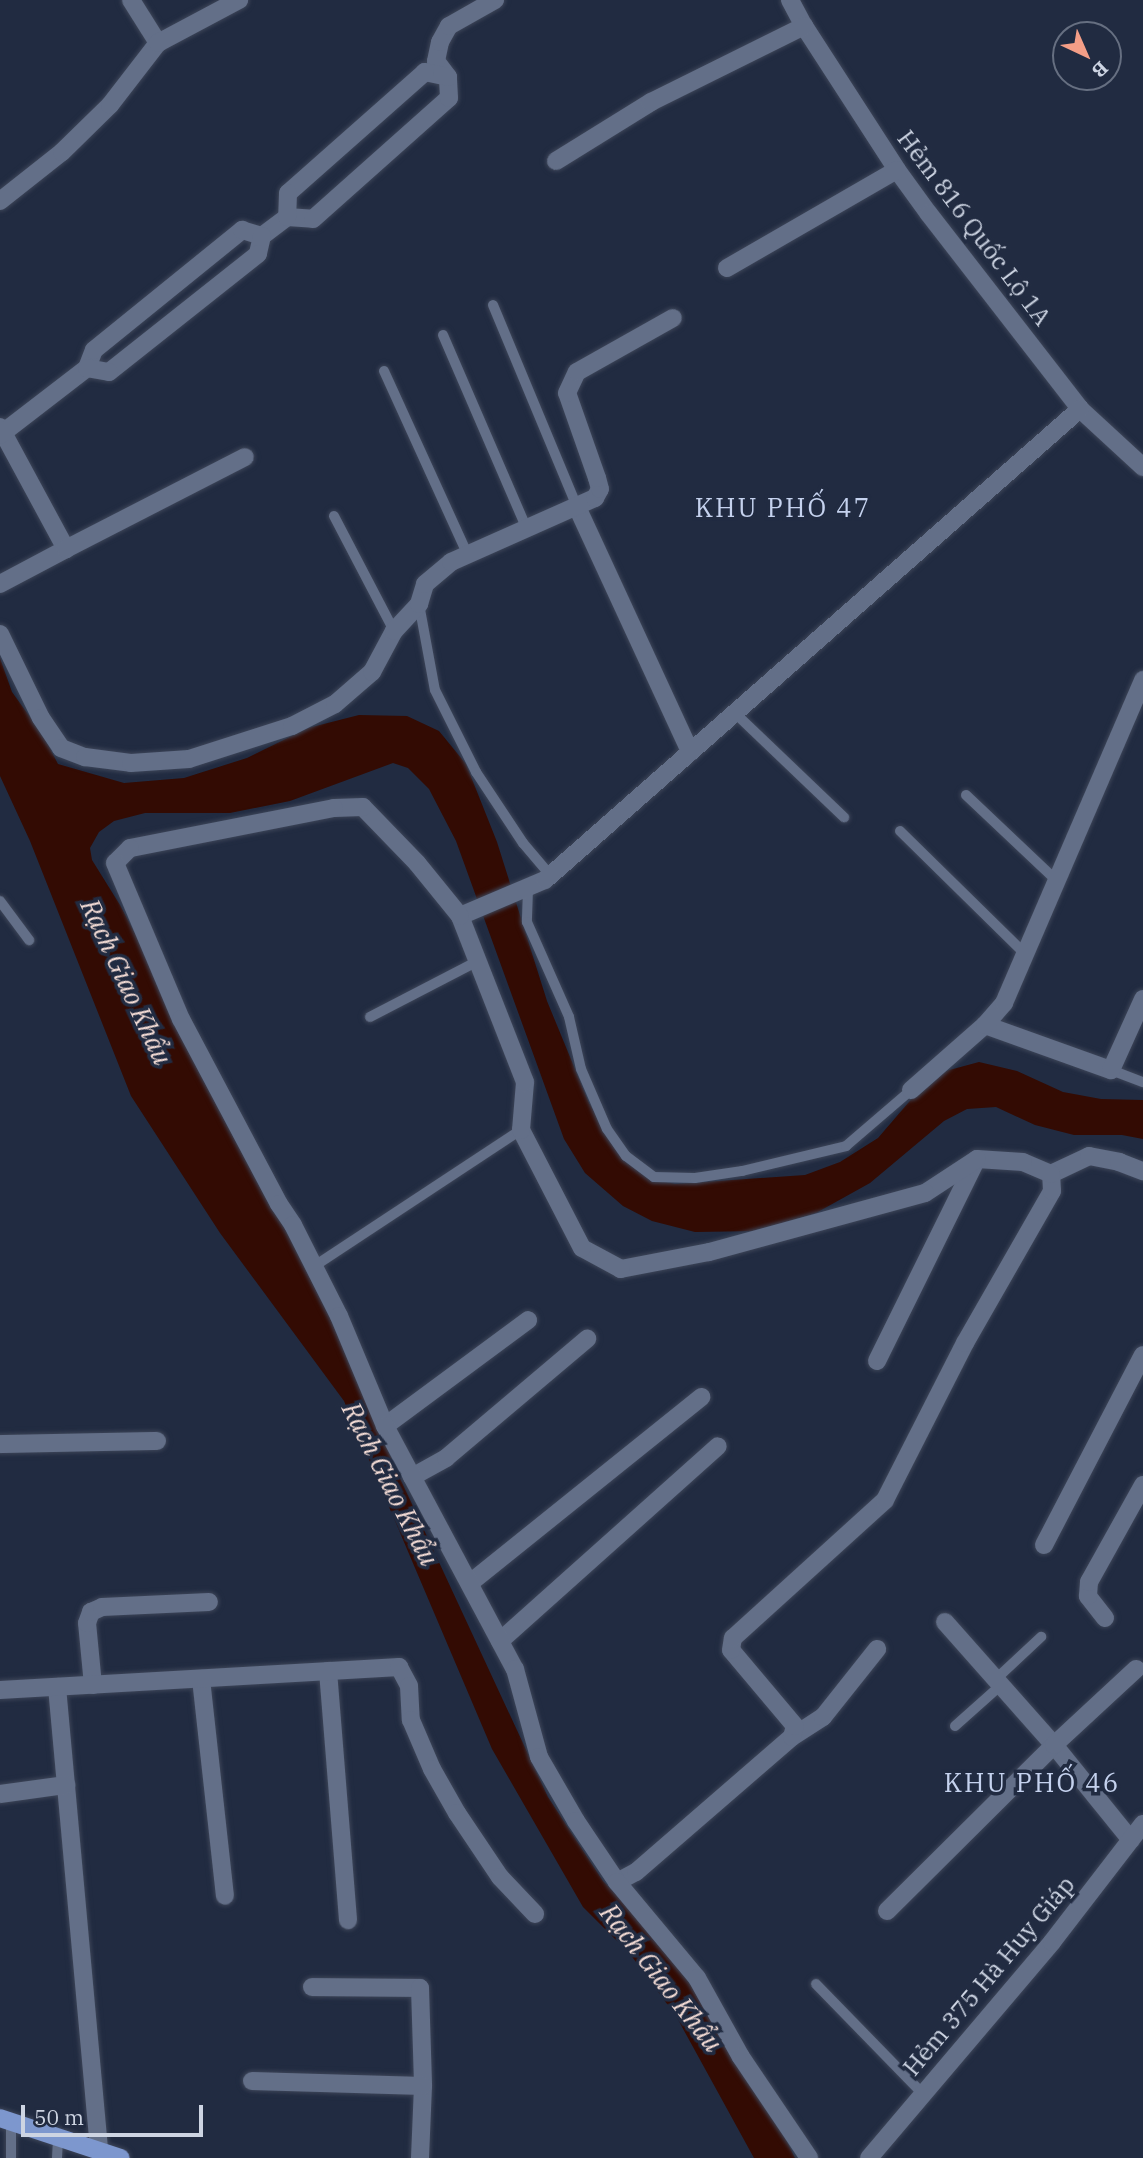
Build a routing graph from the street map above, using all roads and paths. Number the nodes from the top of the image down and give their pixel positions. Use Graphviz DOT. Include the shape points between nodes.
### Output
graph roads {
  1 [pos="131,0"];
  2 [pos="239,0"];
  3 [pos="495,0"];
  4 [pos="790,0"];
  5 [pos="804,26"];
  6 [pos="158,43"];
  7 [pos="448,77"];
  8 [pos="556,161"];
  9 [pos="897,170"];
  10 [pos="0,201"];
  11 [pos="286,217"];
  12 [pos="262,236"];
  13 [pos="727,268"];
  14 [pos="494,305"];
  15 [pos="673,318"];
  16 [pos="443,335"];
  17 [pos="87,368"];
  18 [pos="384,371"];
  19 [pos="1080,410"];
  20 [pos="1,432"];
  21 [pos="245,457"];
  22 [pos="1143,467"];
  23 [pos="577,507"];
  24 [pos="334,516"];
  25 [pos="527,529"];
  26 [pos="66,549"];
  27 [pos="468,555"];
  28 [pos="0,584"];
  29 [pos="419,604"];
  30 [pos="394,631"];
  31 [pos="0,634"];
  32 [pos="1143,680"];
  33 [pos="735,713"];
  34 [pos="690,751"];
  35 [pos="967,795"];
  36 [pos="844,817"];
  37 [pos="900,831"];
  38 [pos="550,875"];
  39 [pos="1057,881"];
  40 [pos="528,889"];
  41 [pos="0,901"];
  42 [pos="464,915"];
  43 [pos="29,940"];
  44 [pos="1025,954"];
  45 [pos="478,961"];
  46 [pos="1143,999"];
  47 [pos="370,1017"];
  48 [pos="985,1025"];
  49 [pos="1111,1070"];
  50 [pos="1143,1083"];
  51 [pos="911,1090"];
  52 [pos="521,1130"];
  53 [pos="977,1159"];
  54 [pos="1143,1171"];
  55 [pos="1051,1174"];
  56 [pos="313,1267"];
  57 [pos="528,1320"];
  58 [pos="587,1339"];
  59 [pos="1143,1355"];
  60 [pos="877,1361"];
  61 [pos="701,1397"];
  62 [pos="385,1426"];
  63 [pos="157,1441"];
  64 [pos="0,1444"];
  65 [pos="718,1446"];
  66 [pos="412,1477"];
  67 [pos="1143,1485"];
  68 [pos="1044,1545"];
  69 [pos="470,1583"];
  70 [pos="209,1602"];
  71 [pos="1105,1618"];
  72 [pos="945,1622"];
  73 [pos="1041,1637"];
  74 [pos="500,1641"];
  75 [pos="877,1649"];
  76 [pos="1136,1670"];
  77 [pos="328,1671"];
  78 [pos="201,1679"];
  79 [pos="998,1682"];
  80 [pos="93,1685"];
  81 [pos="57,1687"];
  82 [pos="0,1690"];
  83 [pos="955,1726"];
  84 [pos="792,1737"];
  85 [pos="1054,1745"];
  86 [pos="66,1785"];
  87 [pos="0,1794"];
  88 [pos="1143,1824"];
  89 [pos="1131,1840"];
  90 [pos="617,1882"];
  91 [pos="225,1896"];
  92 [pos="887,1911"];
  93 [pos="535,1914"];
  94 [pos="348,1920"];
  95 [pos="816,1984"];
  96 [pos="312,1986"];
  97 [pos="252,2081"];
  98 [pos="423,2086"];
  99 [pos="923,2094"];
  100 [pos="6,2121"];
  101 [pos="58,2138"];
  102 [pos="99,2151"];
  103 [pos="11,2158"];
  104 [pos="57,2158"];
  105 [pos="121,2158"];
  106 [pos="420,2158"];
  107 [pos="809,2158"];
  108 [pos="869,2158"];
  1 -- 6 [label="street"];
  2 -- 6 [label="street"];
  3 -- 7 [label="street" via="449,26 436,61"];
  4 -- 5 [label="street, Hẻm 816 Quốc Lộ 1A"];
  5 -- 8 [label="street" via="651,103"];
  5 -- 9 [label="street, Hẻm 816 Quốc Lộ 1A"];
  6 -- 10 [label="street" via="110,105 62,152"];
  7 -- 11 [label="street" via="425,72 289,192"];
  7 -- 11 [label="street" via="449,98 313,219"];
  9 -- 13 [label="street"];
  9 -- 19 [label="street, Hẻm 816 Quốc Lộ 1A"];
  11 -- 12 [label="street"];
  12 -- 17 [label="street" via="242,230 94,350"];
  12 -- 17 [label="street" via="258,254 109,372"];
  14 -- 23 [label="lane"];
  15 -- 23 [label="street" via="577,372 567,393 600,489 595,498"];
  16 -- 25 [label="lane"];
  17 -- 20 [label="street"];
  18 -- 27 [label="lane"];
  19 -- 22 [label="street, Hẻm 816 Quốc Lộ 1A"];
  19 -- 33 [label="street"];
  20 -- 26 [label="street"];
  21 -- 26 [label="street"];
  23 -- 25 [label="street"];
  23 -- 34 [label="street"];
  24 -- 30 [label="lane"];
  25 -- 27 [label="street"];
  26 -- 28 [label="street"];
  27 -- 29 [label="street" via="451,562 425,584"];
  29 -- 30 [label="street"];
  29 -- 38 [label="lane" via="435,690 476,772"];
  30 -- 31 [label="street" via="372,672 335,704 292,726 189,759 131,762 85,757 61,748"];
  32 -- 39 [label="street"];
  33 -- 34 [label="street"];
  33 -- 36 [label="lane"];
  34 -- 38 [label="street"];
  35 -- 39 [label="lane"];
  37 -- 44 [label="lane"];
  38 -- 40 [label="street"];
  39 -- 44 [label="street"];
  40 -- 42 [label="street"];
  40 -- 51 [label="lane" via="527,922 569,1017 580,1069 607,1129 626,1156 654,1177 730,1173 846,1146"];
  41 -- 43 [label="lane"];
  42 -- 45 [label="street"];
  42 -- 56 [label="street" via="363,807 334,808 130,848 115,863 181,1019"];
  44 -- 48 [label="street" via="1004,1003"];
  45 -- 47 [label="lane"];
  45 -- 52 [label="street" via="524,1082"];
  46 -- 49 [label="street"];
  48 -- 49 [label="street"];
  48 -- 51 [label="street"];
  49 -- 50 [label="lane"];
  52 -- 53 [label="street" via="582,1248 621,1269 709,1252 925,1193"];
  52 -- 56 [label="lane"];
  53 -- 55 [label="street" via="1023,1162"];
  53 -- 60 [label="street"];
  54 -- 55 [label="street" via="1089,1156"];
  55 -- 84 [label="street" via="1052,1191 965,1343 886,1500 733,1638 731,1650 795,1726"];
  56 -- 62 [label="street" via="340,1316"];
  57 -- 62 [label="street"];
  58 -- 66 [label="street" via="446,1458"];
  59 -- 68 [label="street"];
  61 -- 69 [label="street"];
  62 -- 66 [label="street"];
  63 -- 64 [label="street"];
  65 -- 74 [label="street"];
  66 -- 69 [label="street"];
  67 -- 71 [label="street" via="1089,1582 1088,1596"];
  69 -- 74 [label="street"];
  70 -- 80 [label="street" via="102,1607 91,1612 87,1623"];
  72 -- 79 [label="street"];
  73 -- 79 [label="lane"];
  74 -- 90 [label="street" via="515,1670 539,1757"];
  75 -- 84 [label="street" via="823,1717"];
  76 -- 85 [label="street"];
  77 -- 78 [label="street"];
  77 -- 93 [label="street" via="399,1667 409,1686 411,1720 432,1769 500,1877"];
  77 -- 94 [label="street"];
  78 -- 80 [label="street"];
  78 -- 91 [label="street"];
  79 -- 83 [label="lane"];
  79 -- 85 [label="street"];
  80 -- 81 [label="street"];
  81 -- 82 [label="street"];
  81 -- 86 [label="street"];
  84 -- 90 [label="street" via="636,1872"];
  85 -- 89 [label="street"];
  85 -- 92 [label="street"];
  86 -- 87 [label="street"];
  86 -- 102 [label="street"];
  88 -- 89 [label="street, Hẻm 375 Hà Huy Giáp"];
  89 -- 99 [label="street, Hẻm 375 Hà Huy Giáp" via="1052,1942"];
  90 -- 107 [label="street" via="697,1978 741,2057"];
  95 -- 99 [label="lane"];
  96 -- 98 [label="street" via="420,1988"];
  97 -- 98 [label="street"];
  98 -- 106 [label="street"];
  99 -- 108 [label="street, Hẻm 375 Hà Huy Giáp"];
  100 -- 101 [label="main road"];
  100 -- 103 [label="lane"];
  101 -- 102 [label="main road"];
  101 -- 104 [label="lane"];
  102 -- 105 [label="main road"];
}
